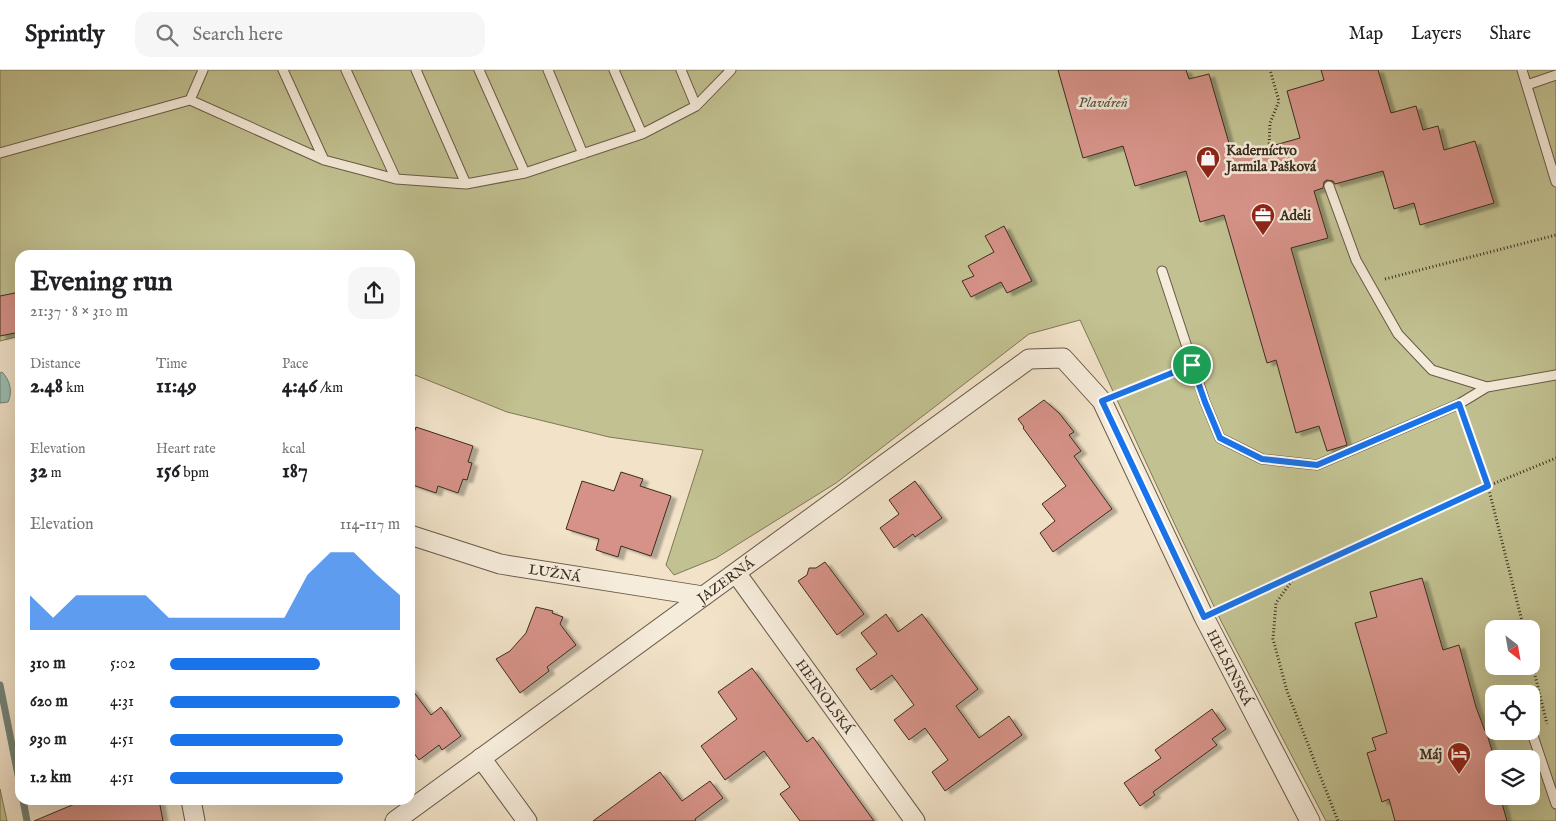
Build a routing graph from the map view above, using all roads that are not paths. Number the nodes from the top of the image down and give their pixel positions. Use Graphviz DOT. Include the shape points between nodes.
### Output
graph roads {
  1 [pos="203,70"];
  2 [pos="283,70"];
  3 [pos="346,70"];
  4 [pos="416,70"];
  5 [pos="479,70"];
  6 [pos="548,70"];
  7 [pos="614,70"];
  8 [pos="681,70"];
  9 [pos="731,70"];
  10 [pos="1522,70"];
  11 [pos="1556,75"];
  12 [pos="1527,85"];
  13 [pos="190,100"];
  14 [pos="696,106"];
  15 [pos="642,134"];
  16 [pos="0,153"];
  17 [pos="583,154"];
  18 [pos="1552,157"];
  19 [pos="324,160"];
  20 [pos="524,173"];
  21 [pos="396,179"];
  22 [pos="1556,182"];
  23 [pos="466,184"];
  24 [pos="1329,186"];
  25 [pos="1162,271"];
  26 [pos="1063,358"];
  27 [pos="1556,375"];
  28 [pos="1487,387"];
  29 [pos="415,537"];
  30 [pos="736,573"];
  31 [pos="703,596"];
  32 [pos="1534,740"];
  33 [pos="481,758"];
  34 [pos="1556,804"];
  35 [pos="192,805"];
  36 [pos="195,821"];
  37 [pos="395,821"];
  38 [pos="526,821"];
  39 [pos="915,821"];
  40 [pos="1310,821"];
  1 -- 13 [label="lane"];
  2 -- 19 [label="lane"];
  3 -- 21 [label="lane"];
  4 -- 23 [label="lane"];
  5 -- 20 [label="lane"];
  6 -- 17 [label="lane"];
  7 -- 15 [label="lane"];
  8 -- 14 [label="lane"];
  9 -- 14 [label="lane"];
  10 -- 12 [label="lane"];
  11 -- 12 [label="lane"];
  12 -- 18 [label="lane"];
  13 -- 16 [label="lane"];
  13 -- 19 [label="lane"];
  14 -- 15 [label="lane"];
  15 -- 17 [label="lane"];
  17 -- 20 [label="lane"];
  18 -- 22 [label="lane"];
  19 -- 21 [label="lane"];
  20 -- 23 [label="lane"];
  21 -- 23 [label="lane"];
  24 -- 28 [label="lane" via="1356,260 1398,334 1432,370"];
  25 -- 28 [label="lane" via="1192,365 1220,438 1262,459 1317,465 1459,404"];
  26 -- 30 [label="street, JAZERNÁ" via="1029,359"];
  26 -- 40 [label="street, HELSINSKÁ" via="1102,401 1204,617"];
  27 -- 28 [label="lane"];
  29 -- 31 [label="street, LUŽNÁ" via="500,564"];
  30 -- 31 [label="street, JAZERNÁ"];
  30 -- 39 [label="street, HEINOLSKÁ"];
  31 -- 33 [label="street, JAZERNÁ"];
  32 -- 34 [label="lane"];
  33 -- 37 [label="street, JAZERNÁ"];
  33 -- 38 [label="street"];
  35 -- 36 [label="street"];
}
